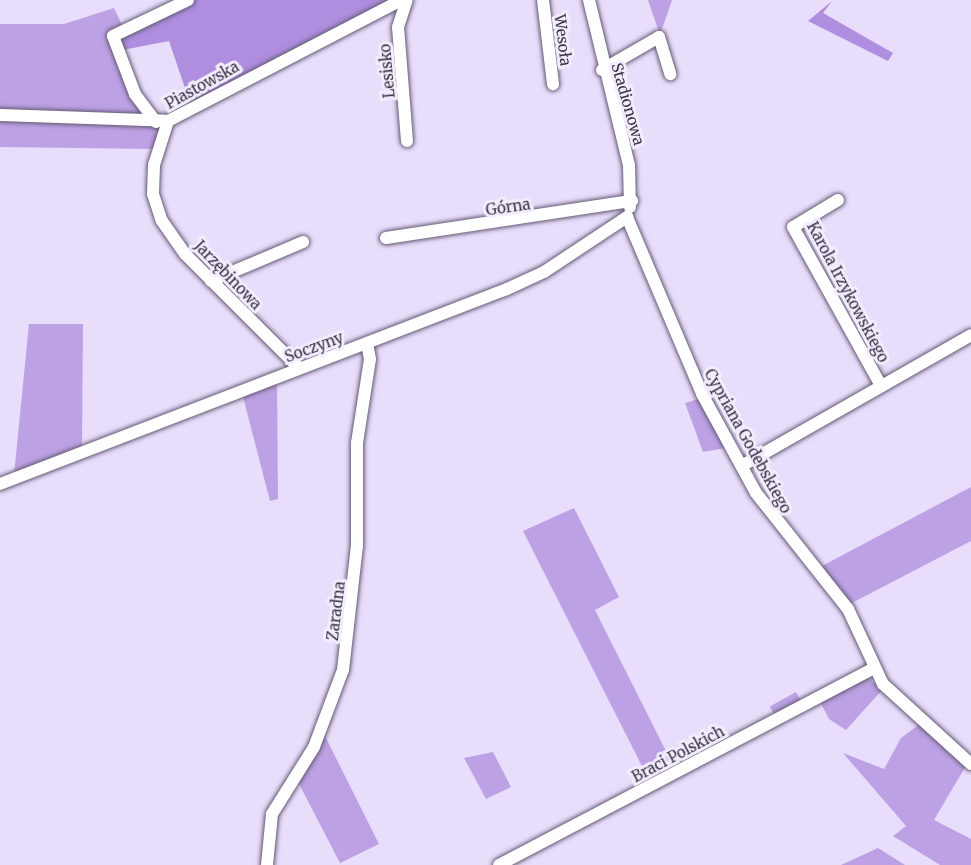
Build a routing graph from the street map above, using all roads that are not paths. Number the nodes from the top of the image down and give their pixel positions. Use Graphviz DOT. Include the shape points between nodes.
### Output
graph roads {
  1 [pos="188,0"];
  2 [pos="401,0"];
  3 [pos="407,0"];
  4 [pos="543,0"];
  5 [pos="589,0"];
  6 [pos="602,70"];
  7 [pos="670,74"];
  8 [pos="553,84"];
  9 [pos="0,115"];
  10 [pos="162,121"];
  11 [pos="406,141"];
  12 [pos="838,200"];
  13 [pos="632,201"];
  14 [pos="627,216"];
  15 [pos="386,238"];
  16 [pos="303,242"];
  17 [pos="211,281"];
  18 [pos="971,335"];
  19 [pos="367,343"];
  20 [pos="299,368"];
  21 [pos="881,386"];
  22 [pos="745,464"];
  23 [pos="0,484"];
  24 [pos="872,669"];
  25 [pos="971,764"];
  26 [pos="267,865"];
  27 [pos="499,865"];
  1 -- 10 [label="street" via="113,36 119,62"];
  2 -- 10 [label="street, Piastowska"];
  3 -- 11 [label="street, Lesisko" via="398,27"];
  4 -- 8 [label="street, Wesoła"];
  5 -- 6 [label="street, Stadionowa"];
  6 -- 7 [label="street" via="659,37"];
  6 -- 13 [label="street, Stadionowa" via="629,165"];
  9 -- 10 [label="street, Piastowska"];
  10 -- 17 [label="street, Jarzębinowa" via="153,194 162,221"];
  12 -- 21 [label="street, Karola Irzykowskiego" via="793,227"];
  13 -- 14 [label="street, Stadionowa"];
  13 -- 15 [label="street, Górna"];
  14 -- 19 [label="street, Soczyny" via="544,272"];
  14 -- 22 [label="street, Cypriana Godebskiego" via="702,394"];
  16 -- 17 [label="street"];
  17 -- 20 [label="street, Jarzębinowa"];
  18 -- 21 [label="street, Karola Irzykowskiego"];
  19 -- 20 [label="street, Soczyny"];
  19 -- 26 [label="street, Zaradna" via="370,359 357,443 357,546 342,670 314,747 272,814"];
  20 -- 23 [label="street, Soczyny"];
  21 -- 22 [label="street, Karola Irzykowskiego"];
  22 -- 24 [label="street, Cypriana Godebskiego" via="776,525 815,565 857,623"];
  24 -- 25 [label="street, Cypriana Godebskiego"];
  24 -- 27 [label="street, Braci Polskich"];
}
